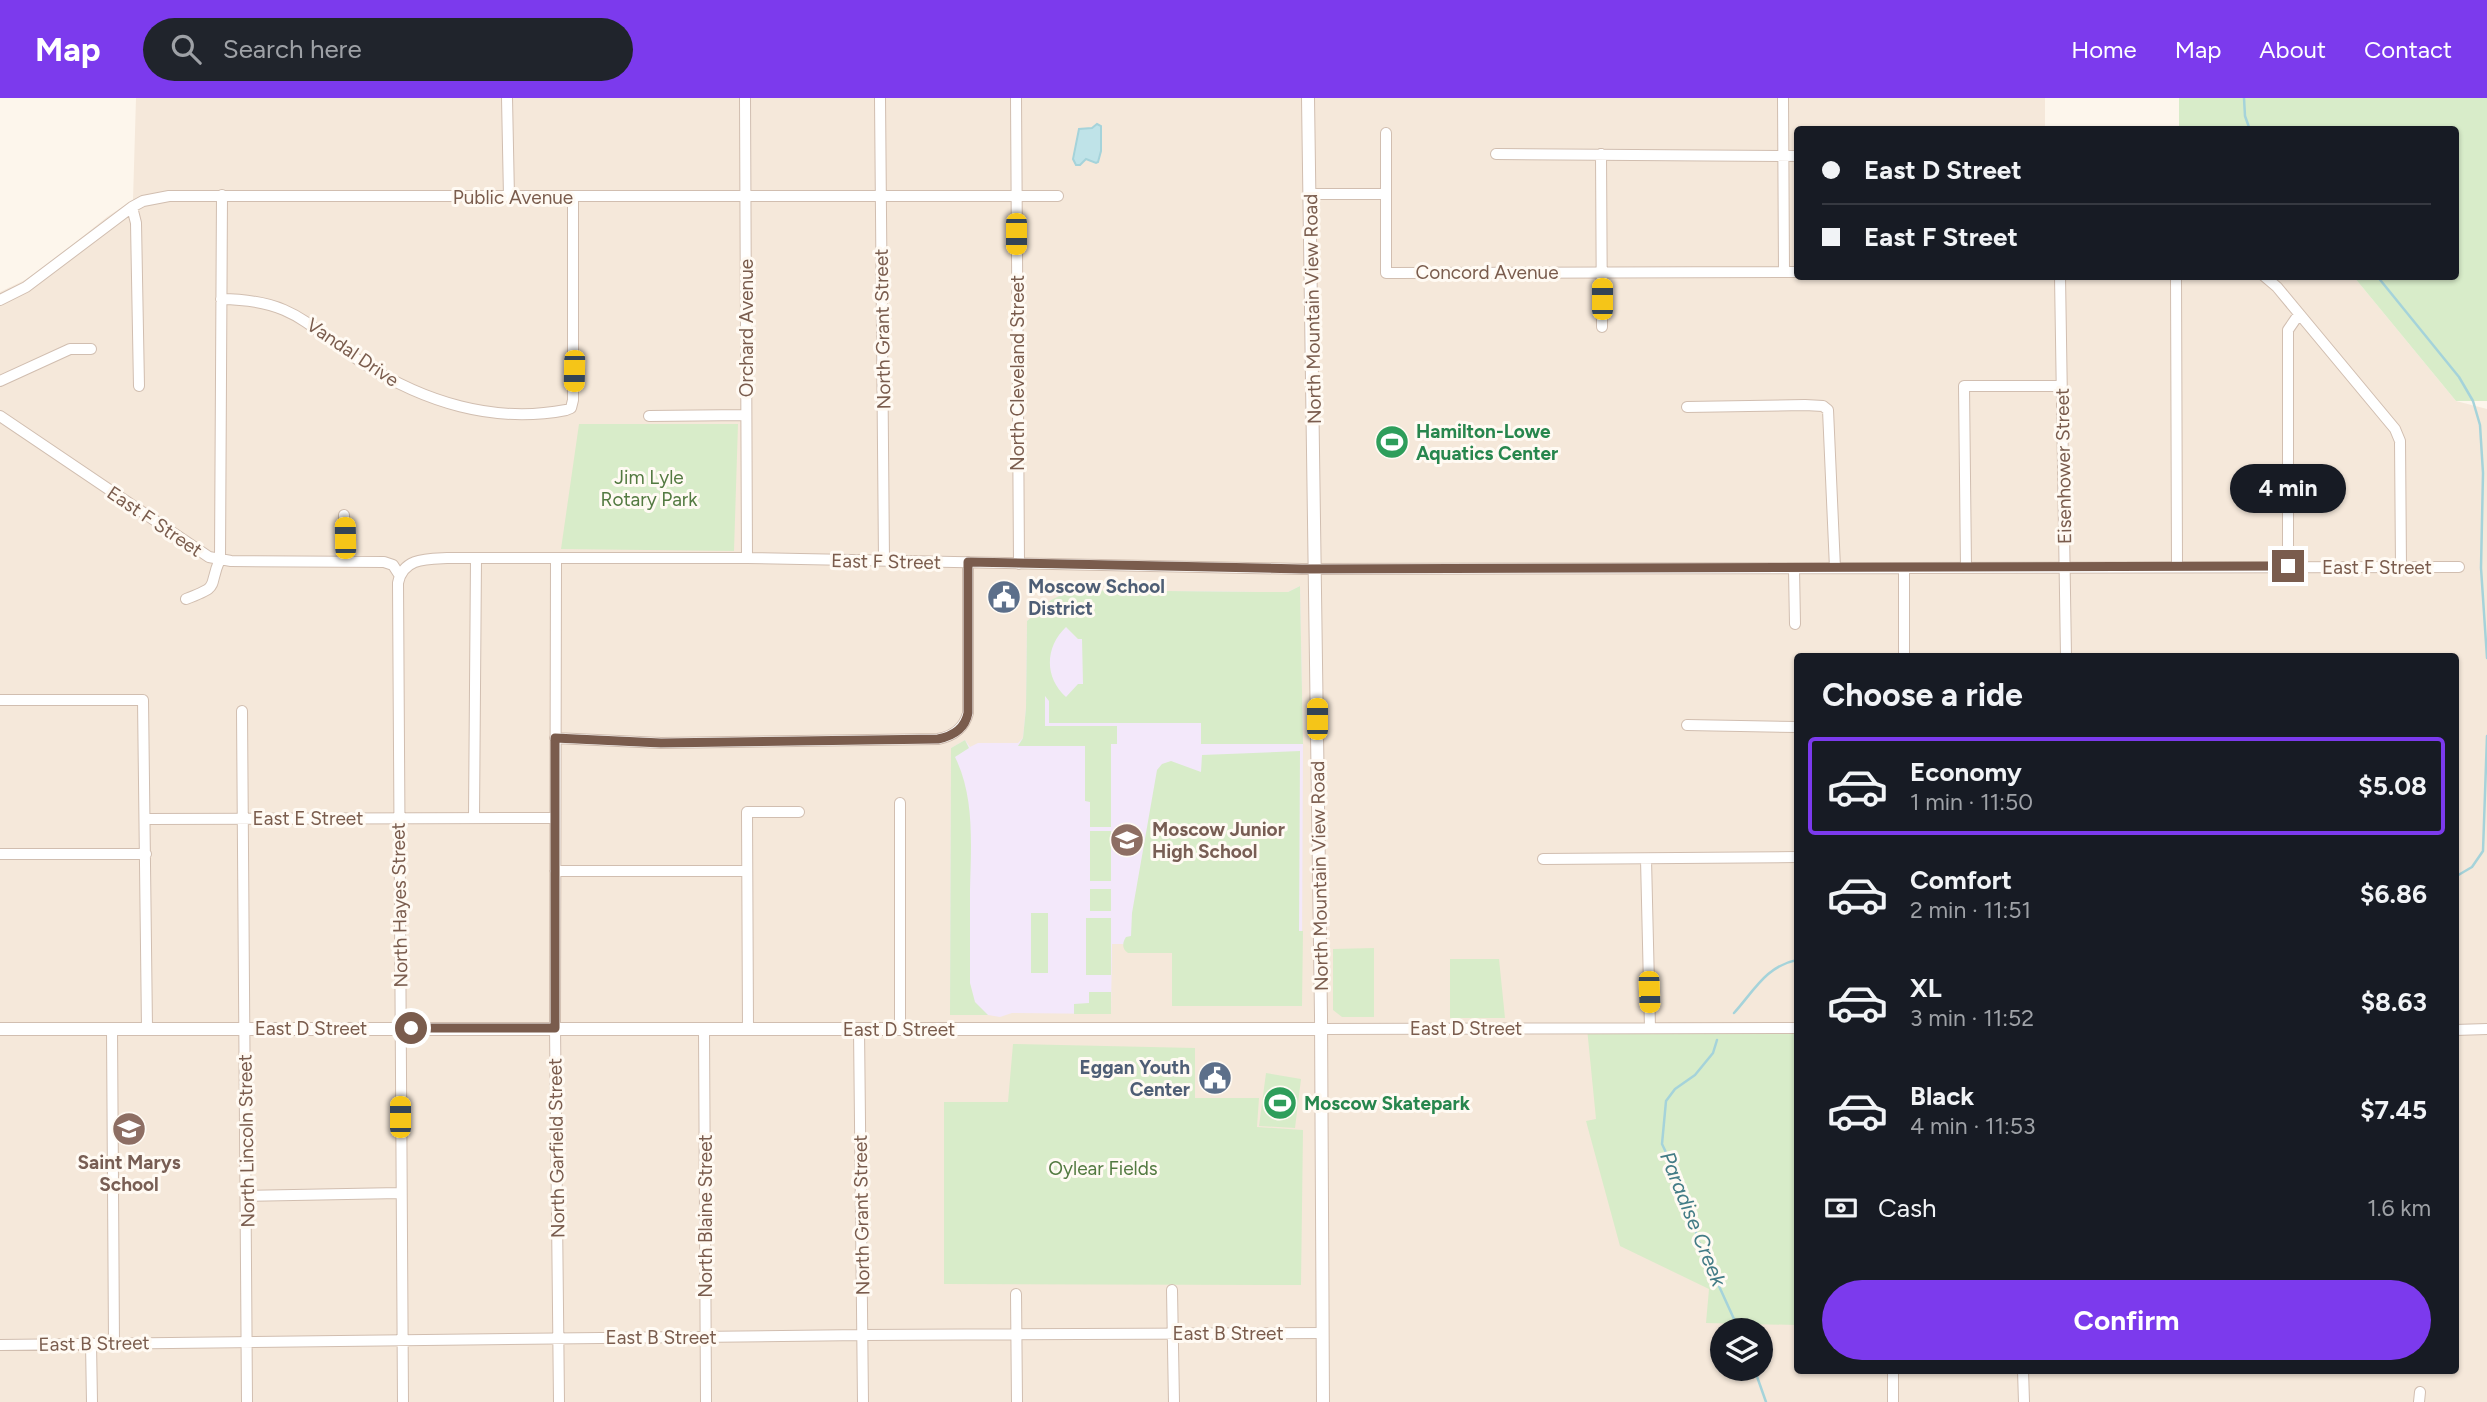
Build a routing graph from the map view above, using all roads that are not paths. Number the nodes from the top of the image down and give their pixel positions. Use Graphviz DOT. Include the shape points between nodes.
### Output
graph roads {
  1 [pos="508,98"];
  2 [pos="745,98"];
  3 [pos="880,98"];
  4 [pos="1016,98"];
  5 [pos="1308,98"];
  6 [pos="1783,98"];
  7 [pos="1386,133"];
  8 [pos="1496,154"];
  9 [pos="1601,154"];
  10 [pos="1783,156"];
  11 [pos="1794,156"];
  12 [pos="1311,194"];
  13 [pos="1386,194"];
  14 [pos="222,195"];
  15 [pos="881,196"];
  16 [pos="1016,196"];
  17 [pos="1058,196"];
  18 [pos="509,197"];
  19 [pos="573,197"];
  20 [pos="745,197"];
  21 [pos="132,207"];
  22 [pos="1602,271"];
  23 [pos="1784,272"];
  24 [pos="1794,272"];
  25 [pos="2060,280"];
  26 [pos="2176,280"];
  27 [pos="2269,280"];
  28 [pos="221,299"];
  29 [pos="0,300"];
  30 [pos="2299,314"];
  31 [pos="1602,327"];
  32 [pos="91,349"];
  33 [pos="0,381"];
  34 [pos="139,386"];
  35 [pos="2062,386"];
  36 [pos="1687,407"];
  37 [pos="746,415"];
  38 [pos="0,416"];
  39 [pos="649,416"];
  40 [pos="344,515"];
  41 [pos="476,558"];
  42 [pos="747,558"];
  43 [pos="220,559"];
  44 [pos="556,559"];
  45 [pos="884,561"];
  46 [pos="345,562"];
  47 [pos="968,562"];
  48 [pos="1019,564"];
  49 [pos="2288,566"];
  50 [pos="2178,567"];
  51 [pos="2401,567"];
  52 [pos="2459,567"];
  53 [pos="1835,568"];
  54 [pos="1904,568"];
  55 [pos="1966,568"];
  56 [pos="2064,568"];
  57 [pos="1315,569"];
  58 [pos="1794,569"];
  59 [pos="400,576"];
  60 [pos="187,599"];
  61 [pos="1795,624"];
  62 [pos="1904,653"];
  63 [pos="2066,653"];
  64 [pos="0,700"];
  65 [pos="243,711"];
  66 [pos="1686,725"];
  67 [pos="1794,727"];
  68 [pos="555,738"];
  69 [pos="900,803"];
  70 [pos="799,812"];
  71 [pos="244,817"];
  72 [pos="398,818"];
  73 [pos="474,818"];
  74 [pos="555,818"];
  75 [pos="145,819"];
  76 [pos="0,854"];
  77 [pos="146,854"];
  78 [pos="1794,857"];
  79 [pos="1543,859"];
  80 [pos="1646,859"];
  81 [pos="555,871"];
  82 [pos="747,871"];
  83 [pos="147,1028"];
  84 [pos="245,1028"];
  85 [pos="401,1028"];
  86 [pos="555,1028"];
  87 [pos="1650,1028"];
  88 [pos="1794,1028"];
  89 [pos="0,1029"];
  90 [pos="112,1029"];
  91 [pos="748,1029"];
  92 [pos="859,1029"];
  93 [pos="900,1029"];
  94 [pos="1321,1029"];
  95 [pos="2487,1029"];
  96 [pos="704,1030"];
  97 [pos="2459,1030"];
  98 [pos="400,1193"];
  99 [pos="247,1196"];
  100 [pos="1172,1290"];
  101 [pos="1016,1294"];
  102 [pos="1173,1333"];
  103 [pos="1323,1333"];
  104 [pos="863,1335"];
  105 [pos="1016,1335"];
  106 [pos="705,1337"];
  107 [pos="558,1338"];
  108 [pos="402,1340"];
  109 [pos="247,1342"];
  110 [pos="91,1343"];
  111 [pos="114,1343"];
  112 [pos="0,1345"];
  113 [pos="1893,1374"];
  114 [pos="2023,1374"];
  115 [pos="92,1402"];
  116 [pos="247,1402"];
  117 [pos="403,1402"];
  118 [pos="559,1402"];
  119 [pos="706,1402"];
  120 [pos="863,1402"];
  121 [pos="1017,1402"];
  122 [pos="1174,1402"];
  123 [pos="1323,1402"];
  124 [pos="1893,1402"];
  125 [pos="2024,1402"];
  1 -- 18 [label="street"];
  2 -- 20 [label="street, Orchard Avenue"];
  3 -- 15 [label="street, North Grant Street"];
  4 -- 16 [label="street, North Cleveland Street"];
  5 -- 12 [label="street, North Mountain View Road"];
  6 -- 10 [label="street"];
  7 -- 13 [label="street"];
  8 -- 9 [label="street"];
  9 -- 10 [label="street"];
  9 -- 22 [label="street"];
  10 -- 11 [label="street"];
  10 -- 23 [label="street"];
  12 -- 13 [label="street"];
  12 -- 57 [label="street, North Mountain View Road"];
  13 -- 22 [label="street, Concord Avenue" via="1386,273"];
  14 -- 18 [label="street, Public Avenue"];
  14 -- 21 [label="street, Public Avenue" via="169,196"];
  14 -- 28 [label="street"];
  15 -- 16 [label="street, Public Avenue"];
  15 -- 20 [label="street, Public Avenue"];
  15 -- 45 [label="street, North Grant Street"];
  16 -- 17 [label="street, Public Avenue"];
  16 -- 48 [label="street, North Cleveland Street"];
  18 -- 19 [label="street, Public Avenue"];
  19 -- 20 [label="street, Public Avenue"];
  19 -- 28 [label="street, Vandal Drive" via="574,371 573,400 566,411 522,416 476,411 418,394 363,363 288,310 255,301"];
  20 -- 37 [label="street, Orchard Avenue"];
  21 -- 29 [label="street, Public Avenue" via="26,287"];
  21 -- 34 [label="street"];
  22 -- 23 [label="street, Concord Avenue"];
  22 -- 31 [label="street"];
  23 -- 24 [label="street, Concord Avenue"];
  25 -- 35 [label="street, Eisenhower Street"];
  26 -- 50 [label="street"];
  27 -- 30 [label="street"];
  28 -- 43 [label="street"];
  30 -- 49 [label="street" via="2288,330"];
  30 -- 51 [label="street" via="2395,429 2400,441"];
  32 -- 33 [label="street" via="70,349"];
  35 -- 55 [label="street" via="1964,386"];
  35 -- 56 [label="street, Eisenhower Street"];
  36 -- 53 [label="street" via="1823,406 1828,410"];
  37 -- 39 [label="street"];
  37 -- 42 [label="street, Orchard Avenue"];
  38 -- 43 [label="street, East F Street" via="209,557"];
  40 -- 46 [label="street"];
  41 -- 44 [label="street, East F Street"];
  41 -- 59 [label="street, East F Street" via="422,559 411,563"];
  41 -- 73 [label="street"];
  42 -- 44 [label="street, East F Street"];
  42 -- 45 [label="street, East F Street"];
  43 -- 46 [label="street, East F Street"];
  43 -- 60 [label="street" via="215,583"];
  44 -- 68 [label="street, North Garfield Street"];
  45 -- 47 [label="street, East F Street"];
  46 -- 59 [label="street, East F Street" via="384,562 393,565"];
  47 -- 48 [label="street, East F Street"];
  47 -- 68 [label="street" via="968,713 951,736 661,743"];
  48 -- 57 [label="street, East F Street"];
  49 -- 50 [label="street, East F Street"];
  49 -- 51 [label="street, East F Street"];
  50 -- 56 [label="street, East F Street"];
  51 -- 52 [label="street, East F Street"];
  53 -- 54 [label="street, East F Street"];
  53 -- 58 [label="street, East F Street"];
  54 -- 55 [label="street, East F Street"];
  54 -- 62 [label="street"];
  55 -- 56 [label="street, East F Street"];
  56 -- 63 [label="street, Eisenhower Street"];
  57 -- 58 [label="street, East F Street"];
  57 -- 94 [label="street, North Mountain View Road"];
  58 -- 61 [label="street"];
  59 -- 72 [label="street, North Hayes Street"];
  64 -- 75 [label="street" via="143,700"];
  65 -- 71 [label="street, North Lincoln Street"];
  66 -- 67 [label="street"];
  68 -- 74 [label="street, North Garfield Street"];
  69 -- 93 [label="street"];
  70 -- 82 [label="street" via="747,812"];
  71 -- 72 [label="street, East E Street"];
  71 -- 75 [label="street, East E Street"];
  71 -- 84 [label="street, North Lincoln Street"];
  72 -- 73 [label="street, East E Street"];
  72 -- 85 [label="street, North Hayes Street"];
  73 -- 74 [label="street, East E Street"];
  74 -- 81 [label="street, North Garfield Street"];
  75 -- 77 [label="street"];
  76 -- 77 [label="street"];
  77 -- 83 [label="street"];
  78 -- 80 [label="street"];
  79 -- 80 [label="street"];
  80 -- 87 [label="street"];
  81 -- 82 [label="street"];
  81 -- 86 [label="street, North Garfield Street"];
  82 -- 91 [label="street"];
  83 -- 84 [label="street, East D Street"];
  83 -- 90 [label="street, East D Street"];
  84 -- 85 [label="street, East D Street"];
  84 -- 99 [label="street, North Lincoln Street"];
  85 -- 86 [label="street, East D Street"];
  85 -- 98 [label="street, North Hayes Street"];
  86 -- 96 [label="street, East D Street"];
  86 -- 107 [label="street, North Garfield Street"];
  87 -- 88 [label="street, East D Street"];
  87 -- 94 [label="street, East D Street"];
  89 -- 90 [label="street, East D Street"];
  90 -- 111 [label="street"];
  91 -- 92 [label="street, East D Street"];
  91 -- 96 [label="street, East D Street"];
  92 -- 93 [label="street, East D Street"];
  92 -- 104 [label="street, North Grant Street"];
  93 -- 94 [label="street, East D Street"];
  94 -- 103 [label="street, North Mountain View Road"];
  95 -- 97 [label="street"];
  96 -- 106 [label="street, North Blaine Street"];
  98 -- 99 [label="street"];
  98 -- 108 [label="street, North Hayes Street"];
  99 -- 109 [label="street, North Lincoln Street"];
  100 -- 102 [label="street"];
  101 -- 105 [label="street"];
  102 -- 103 [label="street, East B Street"];
  102 -- 105 [label="street, East B Street"];
  102 -- 122 [label="street"];
  103 -- 123 [label="street, North Mountain View Road"];
  104 -- 105 [label="street, East B Street"];
  104 -- 106 [label="street, East B Street"];
  104 -- 120 [label="street, North Grant Street"];
  105 -- 121 [label="street"];
  106 -- 107 [label="street, East B Street"];
  106 -- 119 [label="street, North Blaine Street"];
  107 -- 108 [label="street, East B Street"];
  107 -- 118 [label="street, North Garfield Street"];
  108 -- 109 [label="street, East B Street"];
  108 -- 117 [label="street, North Hayes Street"];
  109 -- 111 [label="street, East B Street"];
  109 -- 116 [label="street, North Lincoln Street"];
  110 -- 111 [label="street, East B Street"];
  110 -- 112 [label="street, East B Street"];
  110 -- 115 [label="street"];
  113 -- 124 [label="street"];
  114 -- 125 [label="street"];
}
